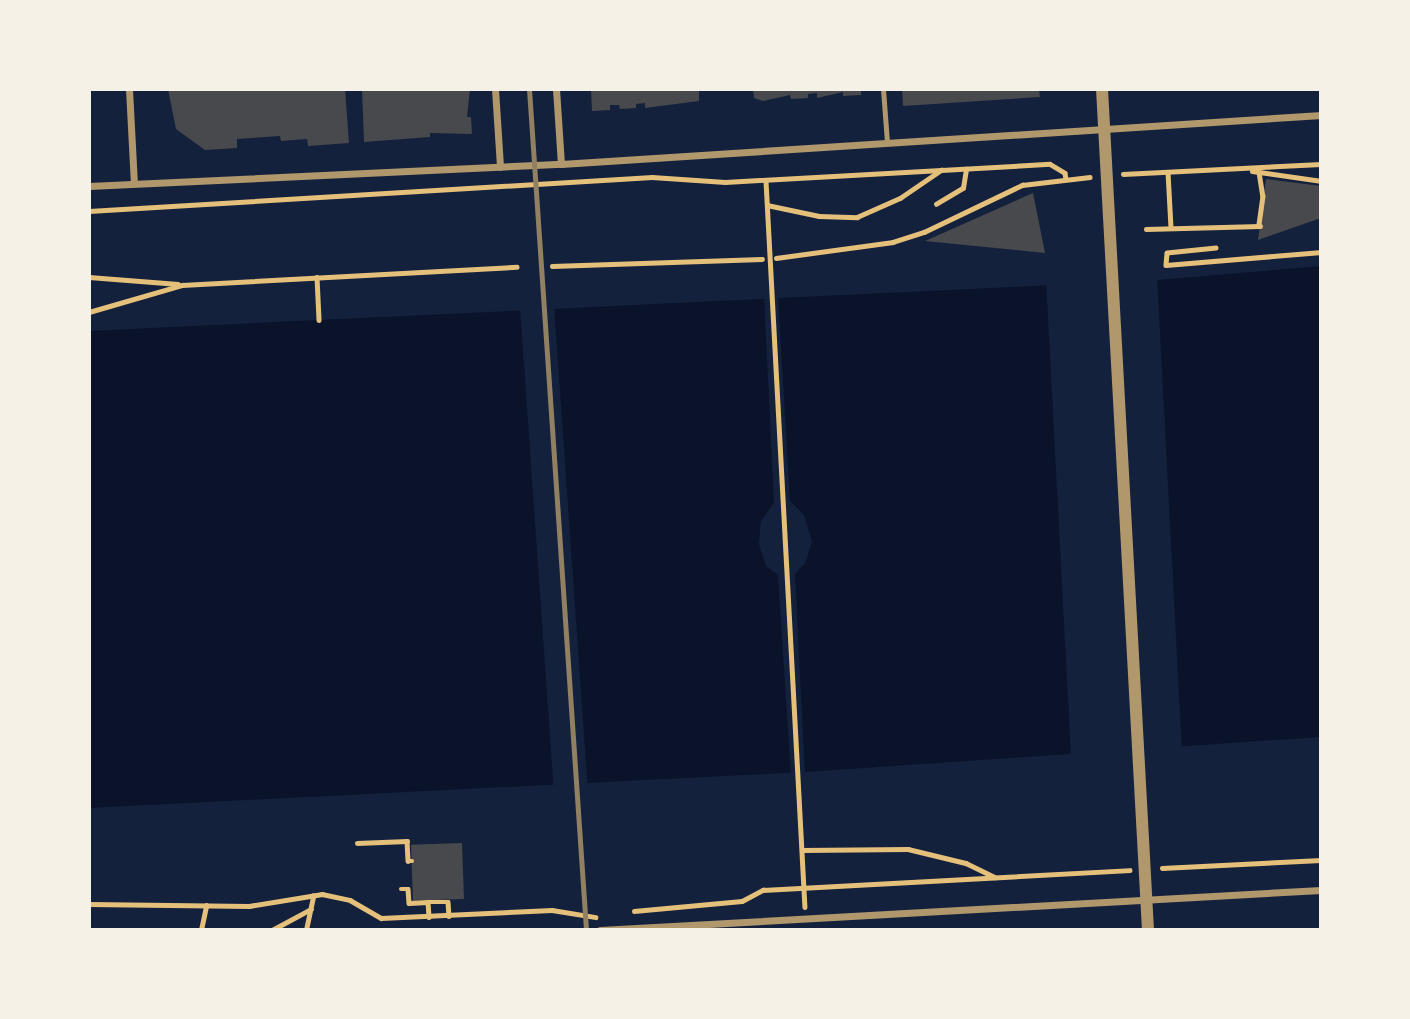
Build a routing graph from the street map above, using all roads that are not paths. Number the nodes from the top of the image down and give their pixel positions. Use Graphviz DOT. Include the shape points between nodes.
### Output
graph roads {
  1 [pos="128,89"];
  2 [pos="495,89"];
  3 [pos="556,89"];
  4 [pos="883,89"];
  5 [pos="1102,89"];
  6 [pos="1321,115"];
  7 [pos="1105,129"];
  8 [pos="887,142"];
  9 [pos="561,164"];
  10 [pos="500,167"];
  11 [pos="134,183"];
  12 [pos="89,186"];
  13 [pos="1321,890"];
  14 [pos="1146,900"];
  15 [pos="600,930"];
  16 [pos="1148,930"];
  1 -- 11 [label="street"];
  2 -- 10 [label="street"];
  3 -- 9 [label="street"];
  4 -- 8 [label="lane"];
  5 -- 7 [label="street"];
  6 -- 7 [label="street"];
  7 -- 8 [label="street"];
  7 -- 14 [label="street"];
  8 -- 9 [label="street"];
  9 -- 10 [label="street"];
  10 -- 11 [label="street"];
  11 -- 12 [label="street"];
  13 -- 14 [label="street"];
  14 -- 15 [label="street"];
  14 -- 16 [label="street"];
}
